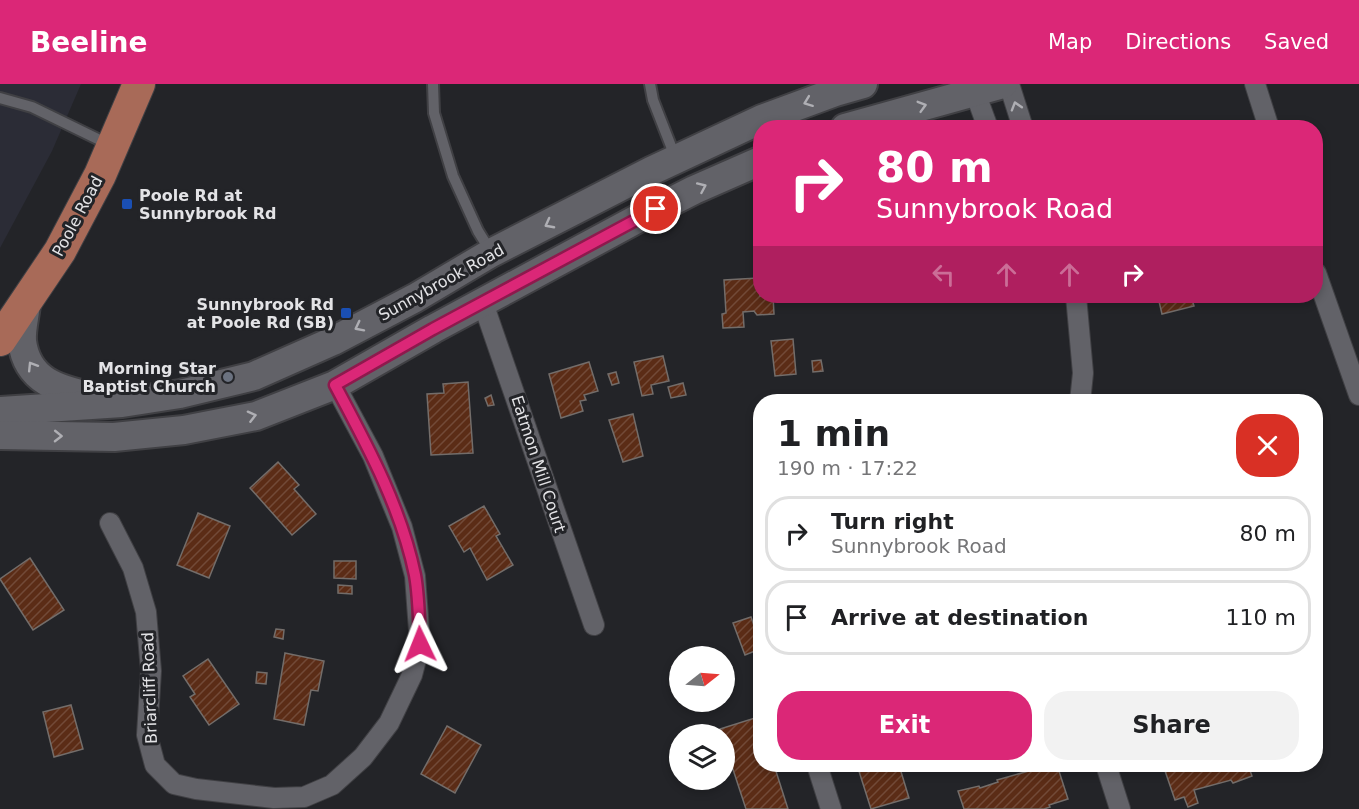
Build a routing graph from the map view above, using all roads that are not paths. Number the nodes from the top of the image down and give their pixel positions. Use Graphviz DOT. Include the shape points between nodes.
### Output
graph roads {
  1 [pos="139,84"];
  2 [pos="433,84"];
  3 [pos="650,84"];
  4 [pos="863,84"];
  5 [pos="1003,84"];
  6 [pos="1009,84"];
  7 [pos="1255,84"];
  8 [pos="973,87"];
  9 [pos="0,98"];
  10 [pos="760,120"];
  11 [pos="871,120"];
  12 [pos="985,120"];
  13 [pos="1020,120"];
  14 [pos="1266,120"];
  15 [pos="753,123"];
  16 [pos="112,147"];
  17 [pos="676,160"];
  18 [pos="753,164"];
  19 [pos="491,254"];
  20 [pos="552,264"];
  21 [pos="1323,293"];
  22 [pos="483,303"];
  23 [pos="1077,303"];
  24 [pos="26,304"];
  25 [pos="0,340"];
  26 [pos="335,385"];
  27 [pos="1081,394"];
  28 [pos="1359,395"];
  29 [pos="122,403"];
  30 [pos="0,411"];
  31 [pos="0,435"];
  32 [pos="110,523"];
  33 [pos="594,625"];
  34 [pos="819,772"];
  35 [pos="1108,772"];
  36 [pos="831,809"];
  37 [pos="1120,809"];
  1 -- 16 [label="main road, Poole Road"];
  2 -- 19 [label="lane" via="434,113 453,176"];
  3 -- 17 [label="lane"];
  4 -- 10 [label="main road, Sunnybrook Road, one-way"];
  5 -- 8 [label="main road"];
  13 -- 6 [label="street, one-way"];
  7 -- 14 [label="street"];
  11 -- 8 [label="main road, one-way"];
  8 -- 12 [label="street"];
  9 -- 16 [label="lane" via="32,107"];
  15 -- 17 [label="main road, Sunnybrook Road, one-way"];
  16 -- 24 [label="main road, Poole Road" via="60,251"];
  17 -- 19 [label="main road, Sunnybrook Road, one-way"];
  17 -- 20 [label="main road" via="672,179 585,225"];
  20 -- 18 [label="main road, one-way" via="694,190"];
  19 -- 29 [label="main road, Sunnybrook Road, one-way" via="333,341 254,375 180,394"];
  20 -- 22 [label="main road"];
  21 -- 28 [label="street"];
  22 -- 26 [label="main road"];
  22 -- 33 [label="street, Eatmon Mill Court"];
  23 -- 27 [label="street" via="1083,373"];
  24 -- 25 [label="main road, Poole Road"];
  29 -- 24 [label="main road, one-way" via="60,388 35,373 28,364 22,340"];
  31 -- 26 [label="main road, one-way" via="114,437 184,430 256,416"];
  26 -- 32 [label="street, Briarcliff Road" via="373,456 402,527 415,576 420,644 412,675 389,723 363,757 332,785 304,797 274,798 174,784 155,765 147,735 151,671 146,612 133,568"];
  29 -- 30 [label="main road, Sunnybrook Road"];
  34 -- 36 [label="street"];
  35 -- 37 [label="street"];
}
